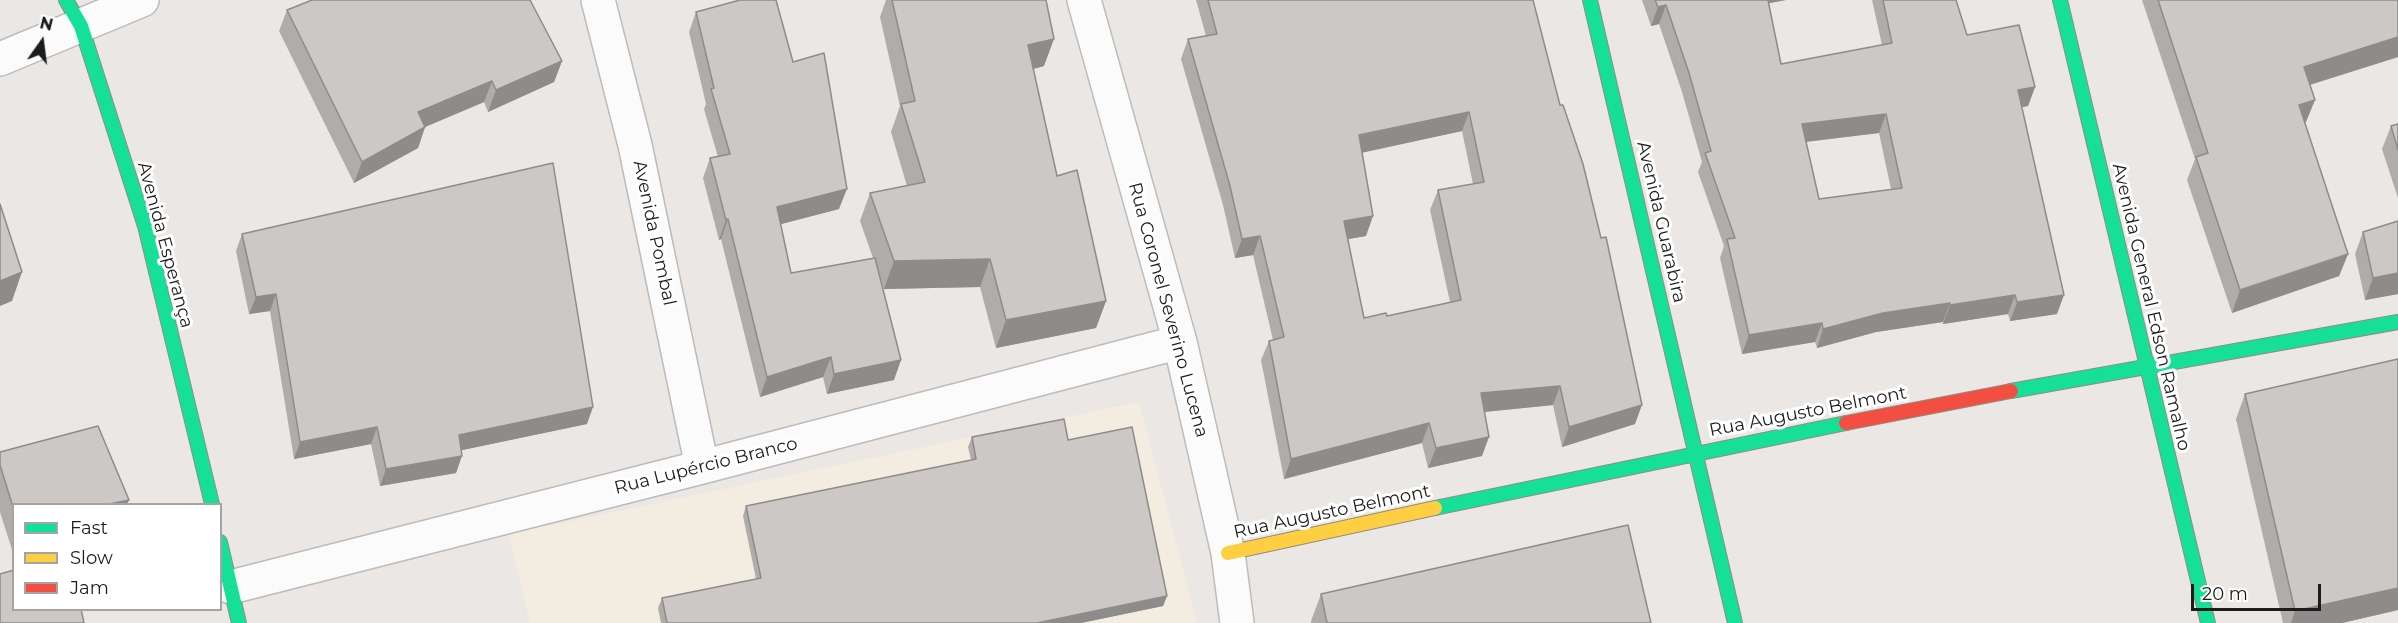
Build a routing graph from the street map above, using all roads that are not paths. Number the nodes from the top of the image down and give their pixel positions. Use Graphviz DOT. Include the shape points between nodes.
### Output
graph roads {
  1 [pos="142,0"];
  2 [pos="598,0"];
  3 [pos="1084,0"];
  4 [pos="1590,0"];
  5 [pos="2060,0"];
  6 [pos="74,13"];
  7 [pos="0,60"];
  8 [pos="2398,322"];
  9 [pos="1180,342"];
  10 [pos="2146,365"];
  11 [pos="1696,452"];
  12 [pos="702,468"];
  13 [pos="212,503"];
  14 [pos="222,550"];
  15 [pos="1228,553"];
  16 [pos="231,586"];
  17 [pos="239,623"];
  18 [pos="1237,623"];
  19 [pos="1735,623"];
  20 [pos="2208,623"];
  1 -- 6 [label="street"];
  2 -- 12 [label="street, Avenida Pombal" via="635,145"];
  3 -- 9 [label="street, Rua Coronel Severino Lucena"];
  4 -- 11 [label="main road, Avenida Guarabira"];
  5 -- 10 [label="main road, Avenida General Edson Ramalho"];
  6 -- 7 [label="street"];
  6 -- 13 [label="main road, Avenida Esperança" via="145,226"];
  8 -- 10 [label="main road, Rua Augusto Belmont"];
  9 -- 12 [label="street, Rua Lupércio Branco"];
  9 -- 15 [label="street, Rua Coronel Severino Lucena"];
  10 -- 11 [label="main road, Rua Augusto Belmont"];
  10 -- 20 [label="main road, Avenida General Edson Ramalho"];
  11 -- 15 [label="main road, Rua Augusto Belmont"];
  11 -- 19 [label="main road, Avenida Guarabira"];
  12 -- 16 [label="street, Rua Lupércio Branco"];
  14 -- 16 [label="main road"];
  15 -- 18 [label="street, Rua Coronel Severino Lucena"];
  16 -- 17 [label="main road"];
}
